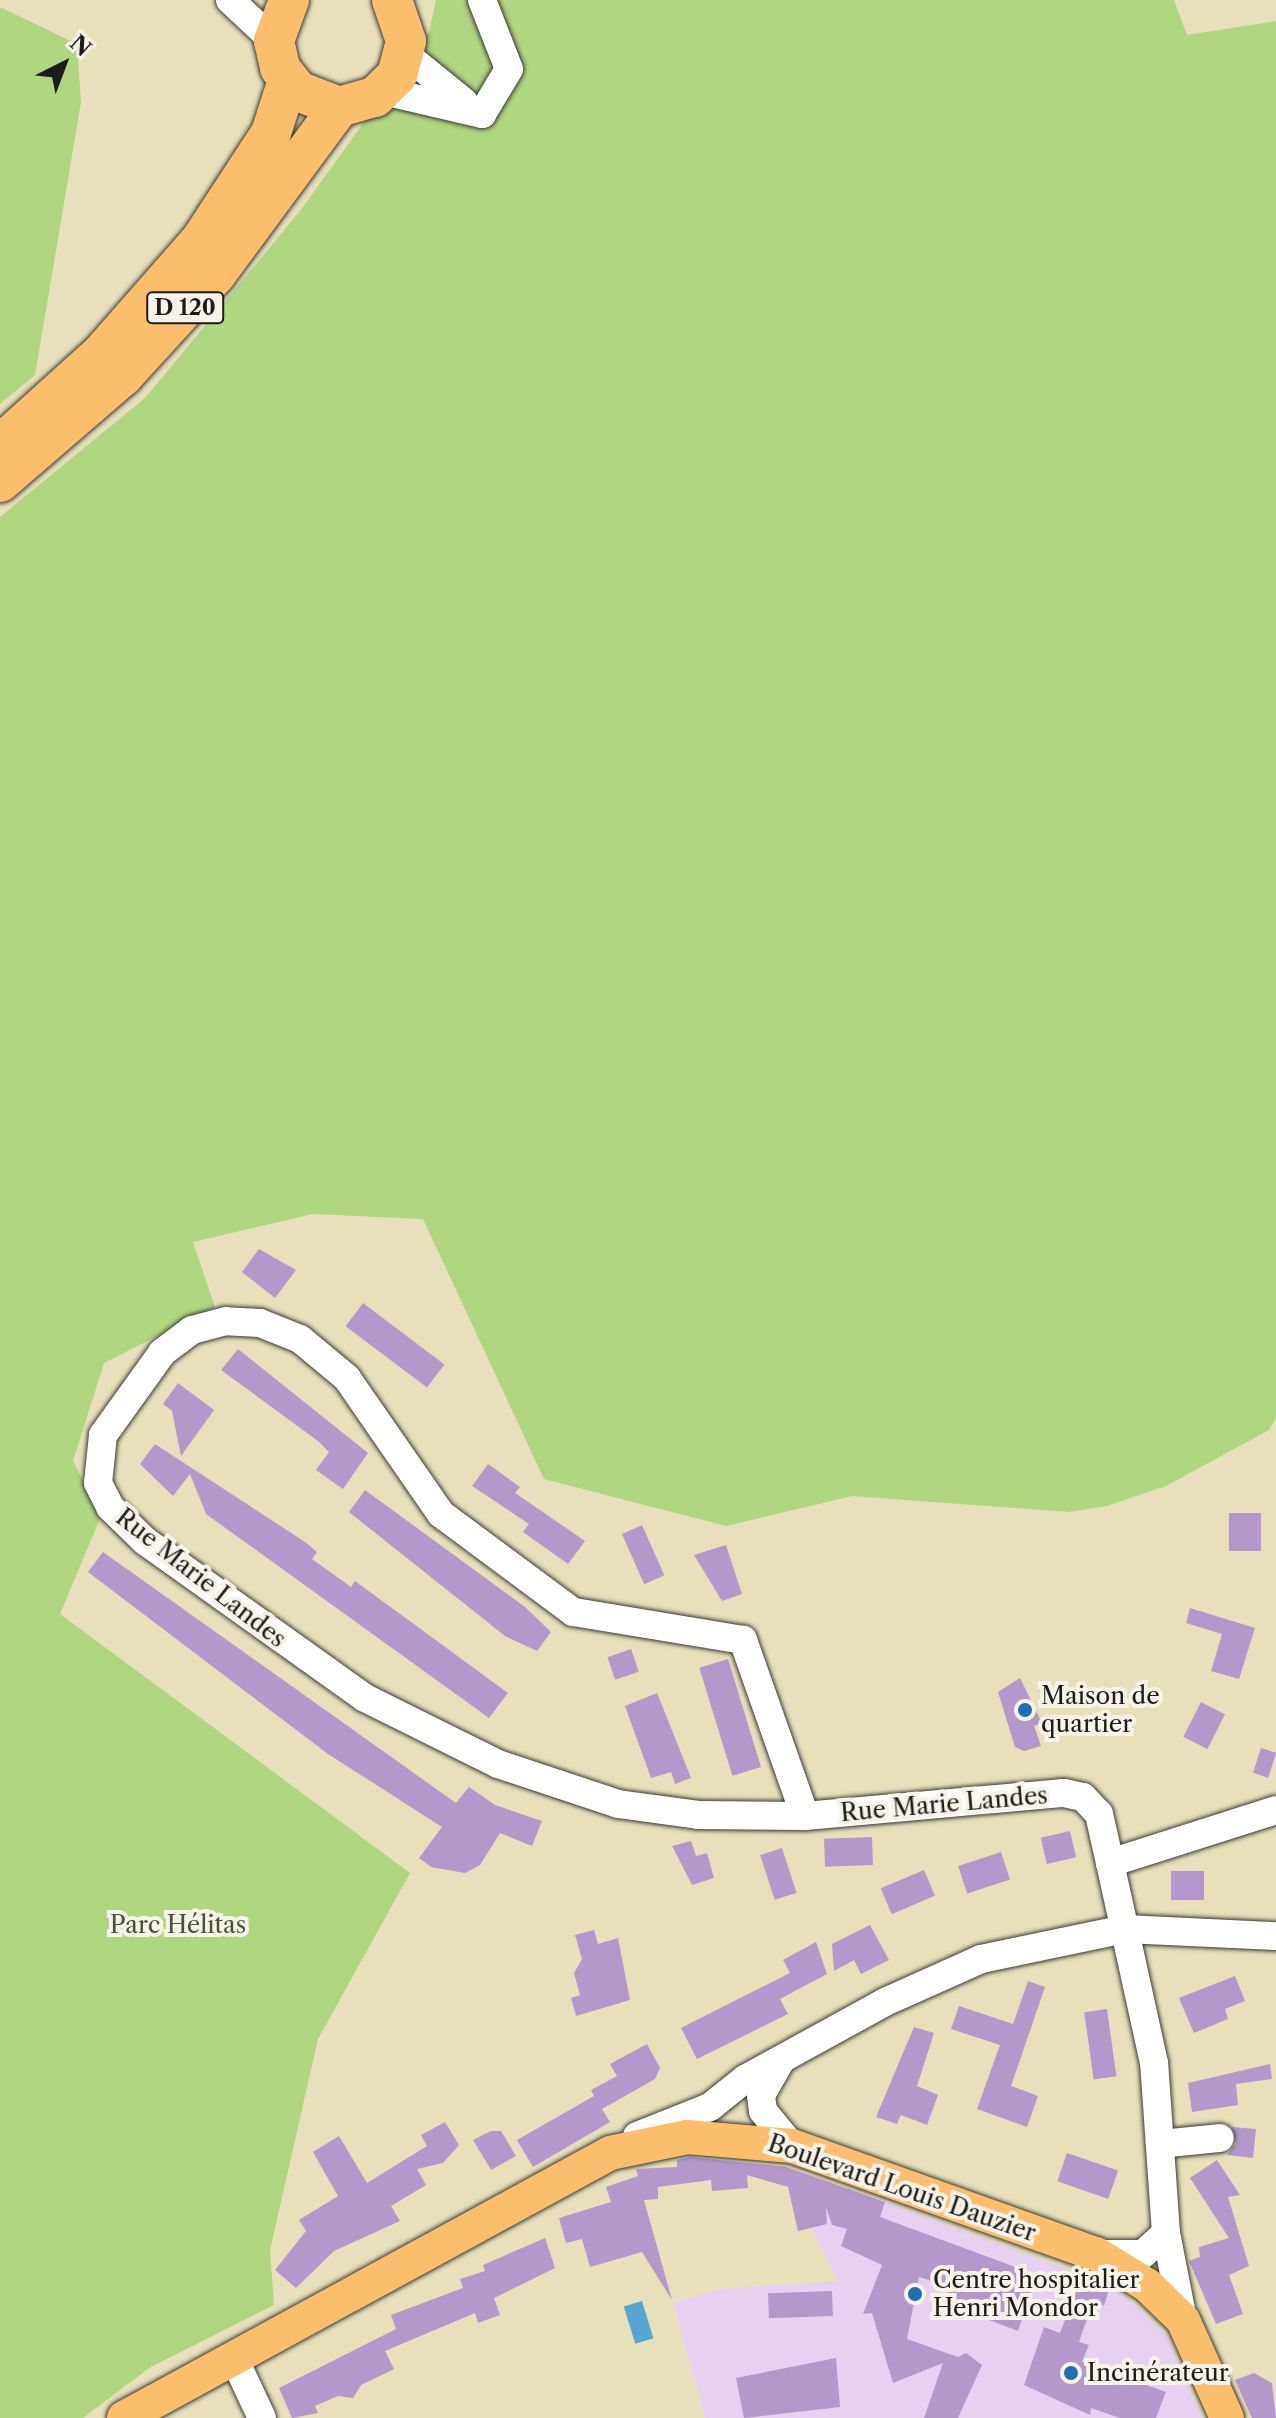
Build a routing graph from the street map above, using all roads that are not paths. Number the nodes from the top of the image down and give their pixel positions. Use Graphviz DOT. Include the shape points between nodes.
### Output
graph roads {
  1 [pos="230,0"];
  2 [pos="289,0"];
  3 [pos="392,0"];
  4 [pos="482,0"];
  5 [pos="274,41"];
  6 [pos="405,54"];
  7 [pos="288,80"];
  8 [pos="384,91"];
  9 [pos="339,107"];
  10 [pos="482,114"];
  11 [pos="0,445"];
  12 [pos="0,482"];
  13 [pos="1276,1810"];
  14 [pos="805,1816"];
  15 [pos="1110,1863"];
  16 [pos="1125,1929"];
  17 [pos="1183,1935"];
  18 [pos="1276,1936"];
  19 [pos="1079,1937"];
  20 [pos="1133,1966"];
  21 [pos="780,2061"];
  22 [pos="1220,2138"];
  23 [pos="1160,2144"];
  24 [pos="792,2146"];
  25 [pos="610,2153"];
  26 [pos="1166,2233"];
  27 [pos="1096,2254"];
  28 [pos="1183,2320"];
  29 [pos="233,2356"];
  30 [pos="124,2418"];
  31 [pos="262,2418"];
  32 [pos="1227,2418"];
  1 -- 5 [label="street"];
  2 -- 5 [label="highway"];
  3 -- 6 [label="highway" via="405,29"];
  4 -- 10 [label="street" via="509,69"];
  5 -- 7 [label="highway"];
  6 -- 8 [label="highway"];
  6 -- 10 [label="street"];
  7 -- 9 [label="highway" via="310,99"];
  7 -- 11 [label="highway, D 120" via="271,133 192,252 102,353"];
  8 -- 9 [label="highway"];
  8 -- 10 [label="street"];
  9 -- 12 [label="highway, D 120" via="216,274 123,376"];
  13 -- 15 [label="street"];
  14 -- 14 [label="street, Rue Marie Landes" via="698,1815 609,1802 498,1764 365,1698 230,1605 110,1507 97,1476 103,1435 162,1353 192,1330 226,1321 260,1323 300,1339 347,1378 441,1514 573,1612 743,1640"];
  14 -- 15 [label="street, Rue Marie Landes" via="1064,1793 1083,1797 1099,1814"];
  15 -- 16 [label="street"];
  16 -- 17 [label="street"];
  16 -- 19 [label="street"];
  16 -- 20 [label="street"];
  17 -- 18 [label="street"];
  17 -- 20 [label="street"];
  19 -- 20 [label="street"];
  19 -- 21 [label="street" via="968,1965"];
  20 -- 23 [label="street" via="1154,2063"];
  21 -- 24 [label="street" via="764,2087 763,2111"];
  21 -- 25 [label="street" via="710,2107 647,2130"];
  22 -- 23 [label="street"];
  23 -- 26 [label="street"];
  24 -- 25 [label="main road, Boulevard Louis Dauzier" via="687,2137"];
  24 -- 27 [label="main road, Boulevard Louis Dauzier"];
  25 -- 29 [label="main road, Boulevard Louis Dauzier"];
  26 -- 27 [label="street" via="1143,2254"];
  26 -- 28 [label="street"];
  27 -- 28 [label="main road, Boulevard Louis Dauzier" via="1147,2285"];
  28 -- 32 [label="main road, Boulevard Louis Dauzier"];
  29 -- 30 [label="main road, Boulevard Louis Dauzier"];
  29 -- 31 [label="street"];
}
